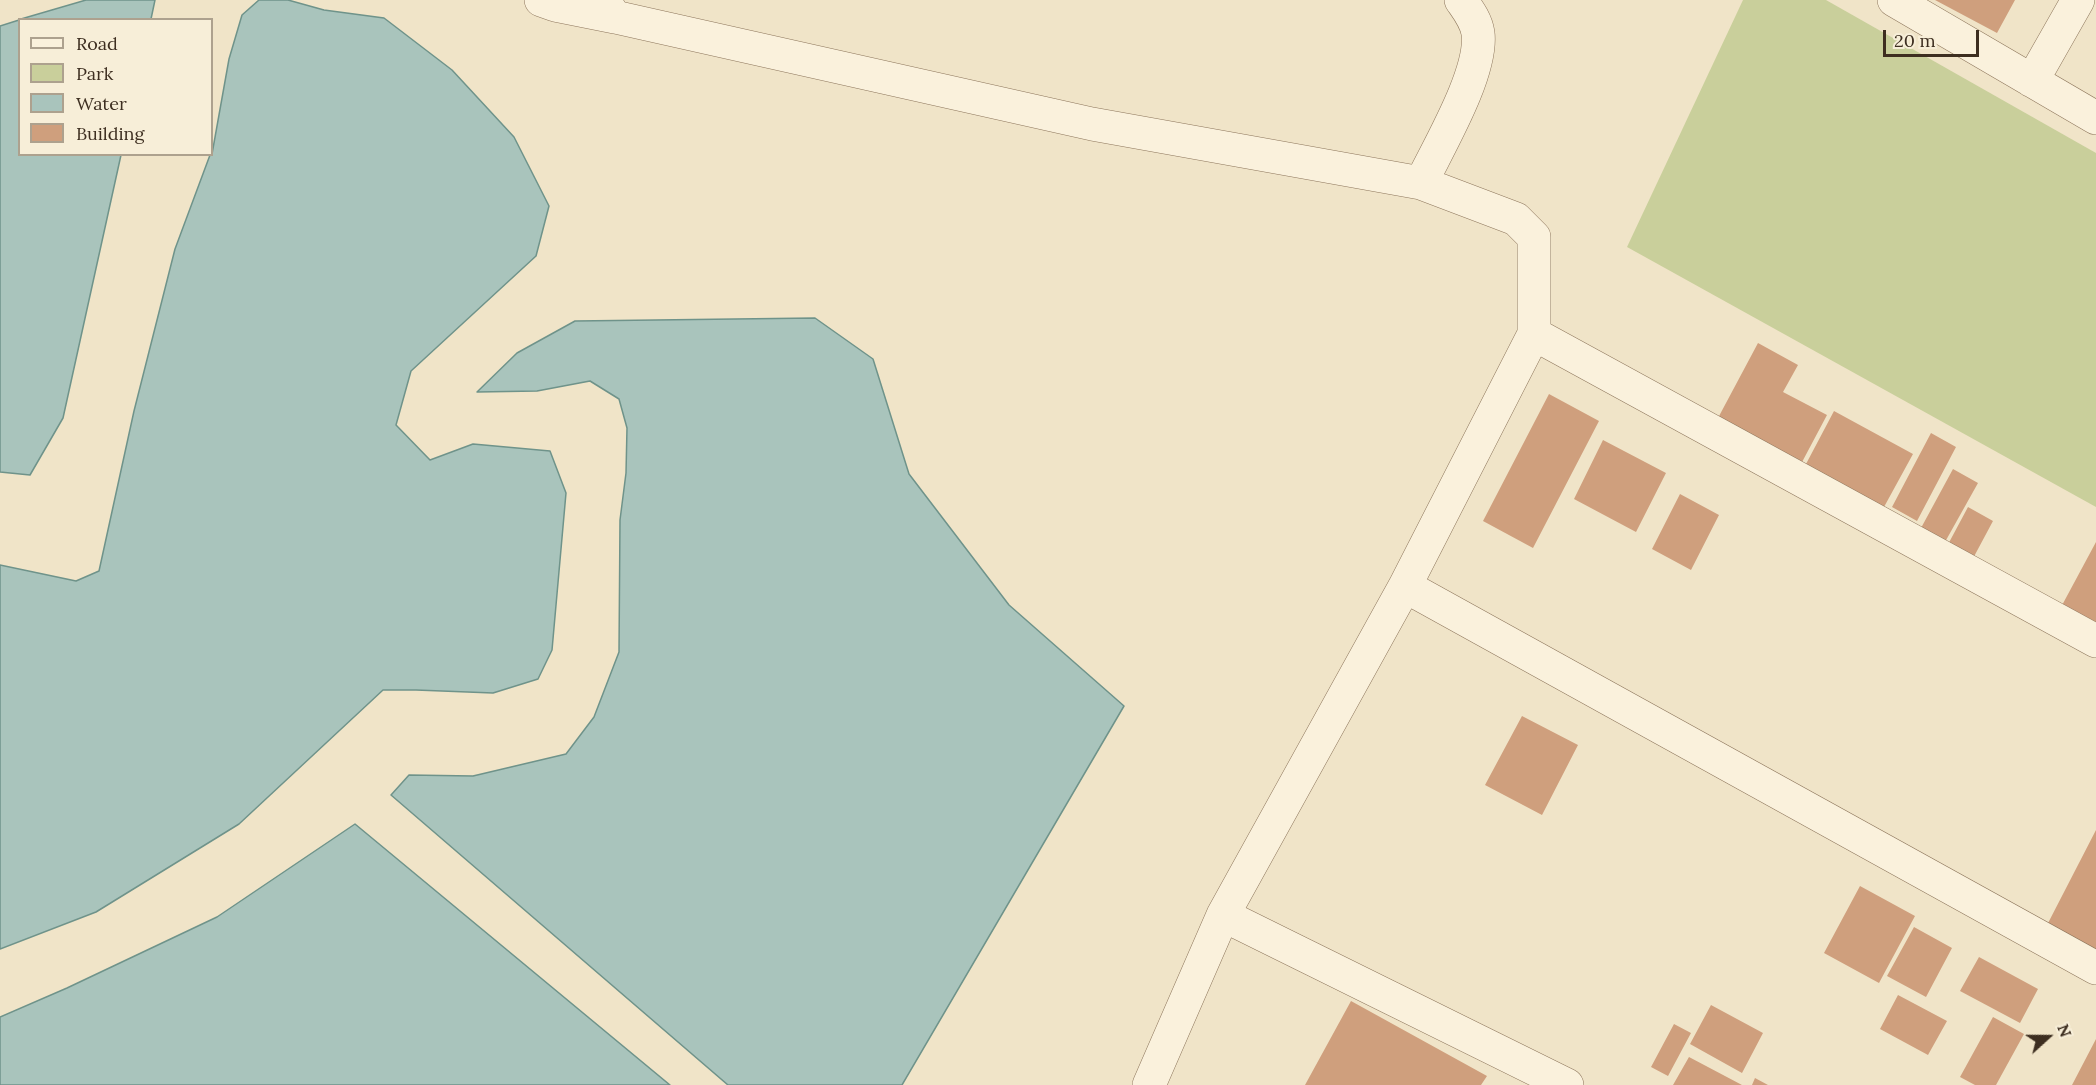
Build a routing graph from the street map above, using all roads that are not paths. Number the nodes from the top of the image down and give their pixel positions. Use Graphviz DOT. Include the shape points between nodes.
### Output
graph roads {
  1 [pos="541,0"];
  2 [pos="1461,0"];
  3 [pos="1894,0"];
  4 [pos="2078,0"];
  5 [pos="609,8"];
  6 [pos="2032,81"];
  7 [pos="2096,118"];
  8 [pos="1421,183"];
  9 [pos="1534,334"];
  10 [pos="1405,586"];
  11 [pos="2096,641"];
  12 [pos="1223,915"];
  13 [pos="2096,968"];
  14 [pos="1149,1085"];
  15 [pos="1567,1085"];
  1 -- 5 [label="street" via="555,5"];
  2 -- 8 [label="street" via="1478,33 1475,63"];
  3 -- 6 [label="street"];
  4 -- 6 [label="street"];
  5 -- 8 [label="street" via="1092,124"];
  6 -- 7 [label="street"];
  8 -- 9 [label="street" via="1516,219 1534,237"];
  9 -- 10 [label="street"];
  9 -- 11 [label="street"];
  10 -- 12 [label="street"];
  10 -- 13 [label="street"];
  12 -- 14 [label="street"];
  12 -- 15 [label="street"];
}
